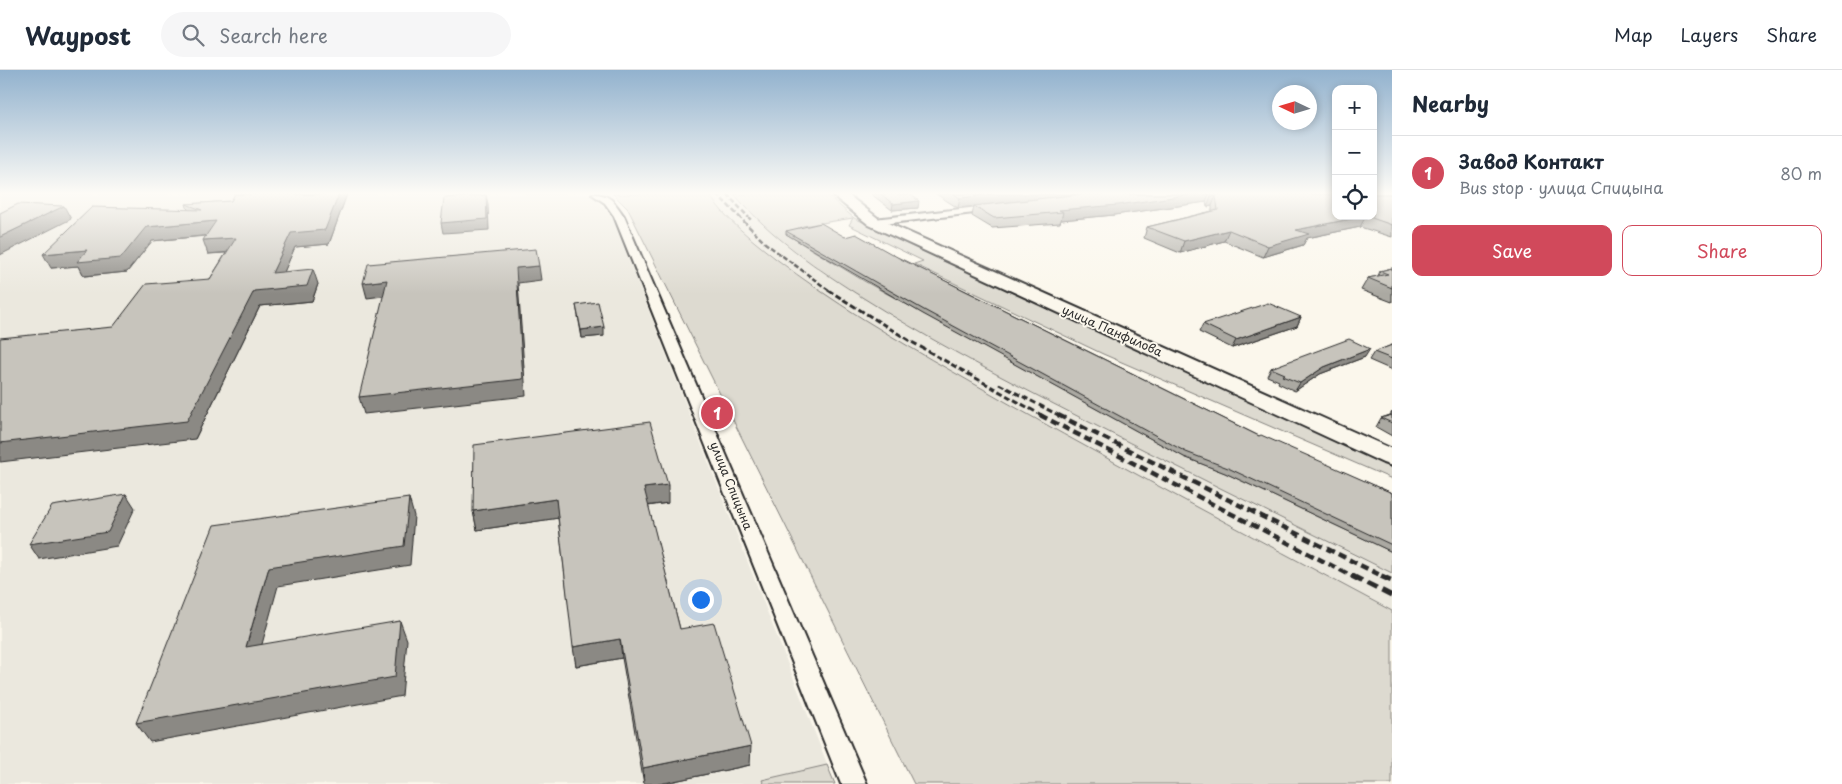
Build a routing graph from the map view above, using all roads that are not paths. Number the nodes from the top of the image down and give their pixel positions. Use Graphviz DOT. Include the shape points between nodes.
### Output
graph roads {
  1 [pos="624,227"];
  2 [pos="886,227"];
  3 [pos="1392,458"];
  4 [pos="854,784"];
  1 -- 4 [label="street, улица Спицына"];
  2 -- 3 [label="main road, улица Панфилова"];
}
